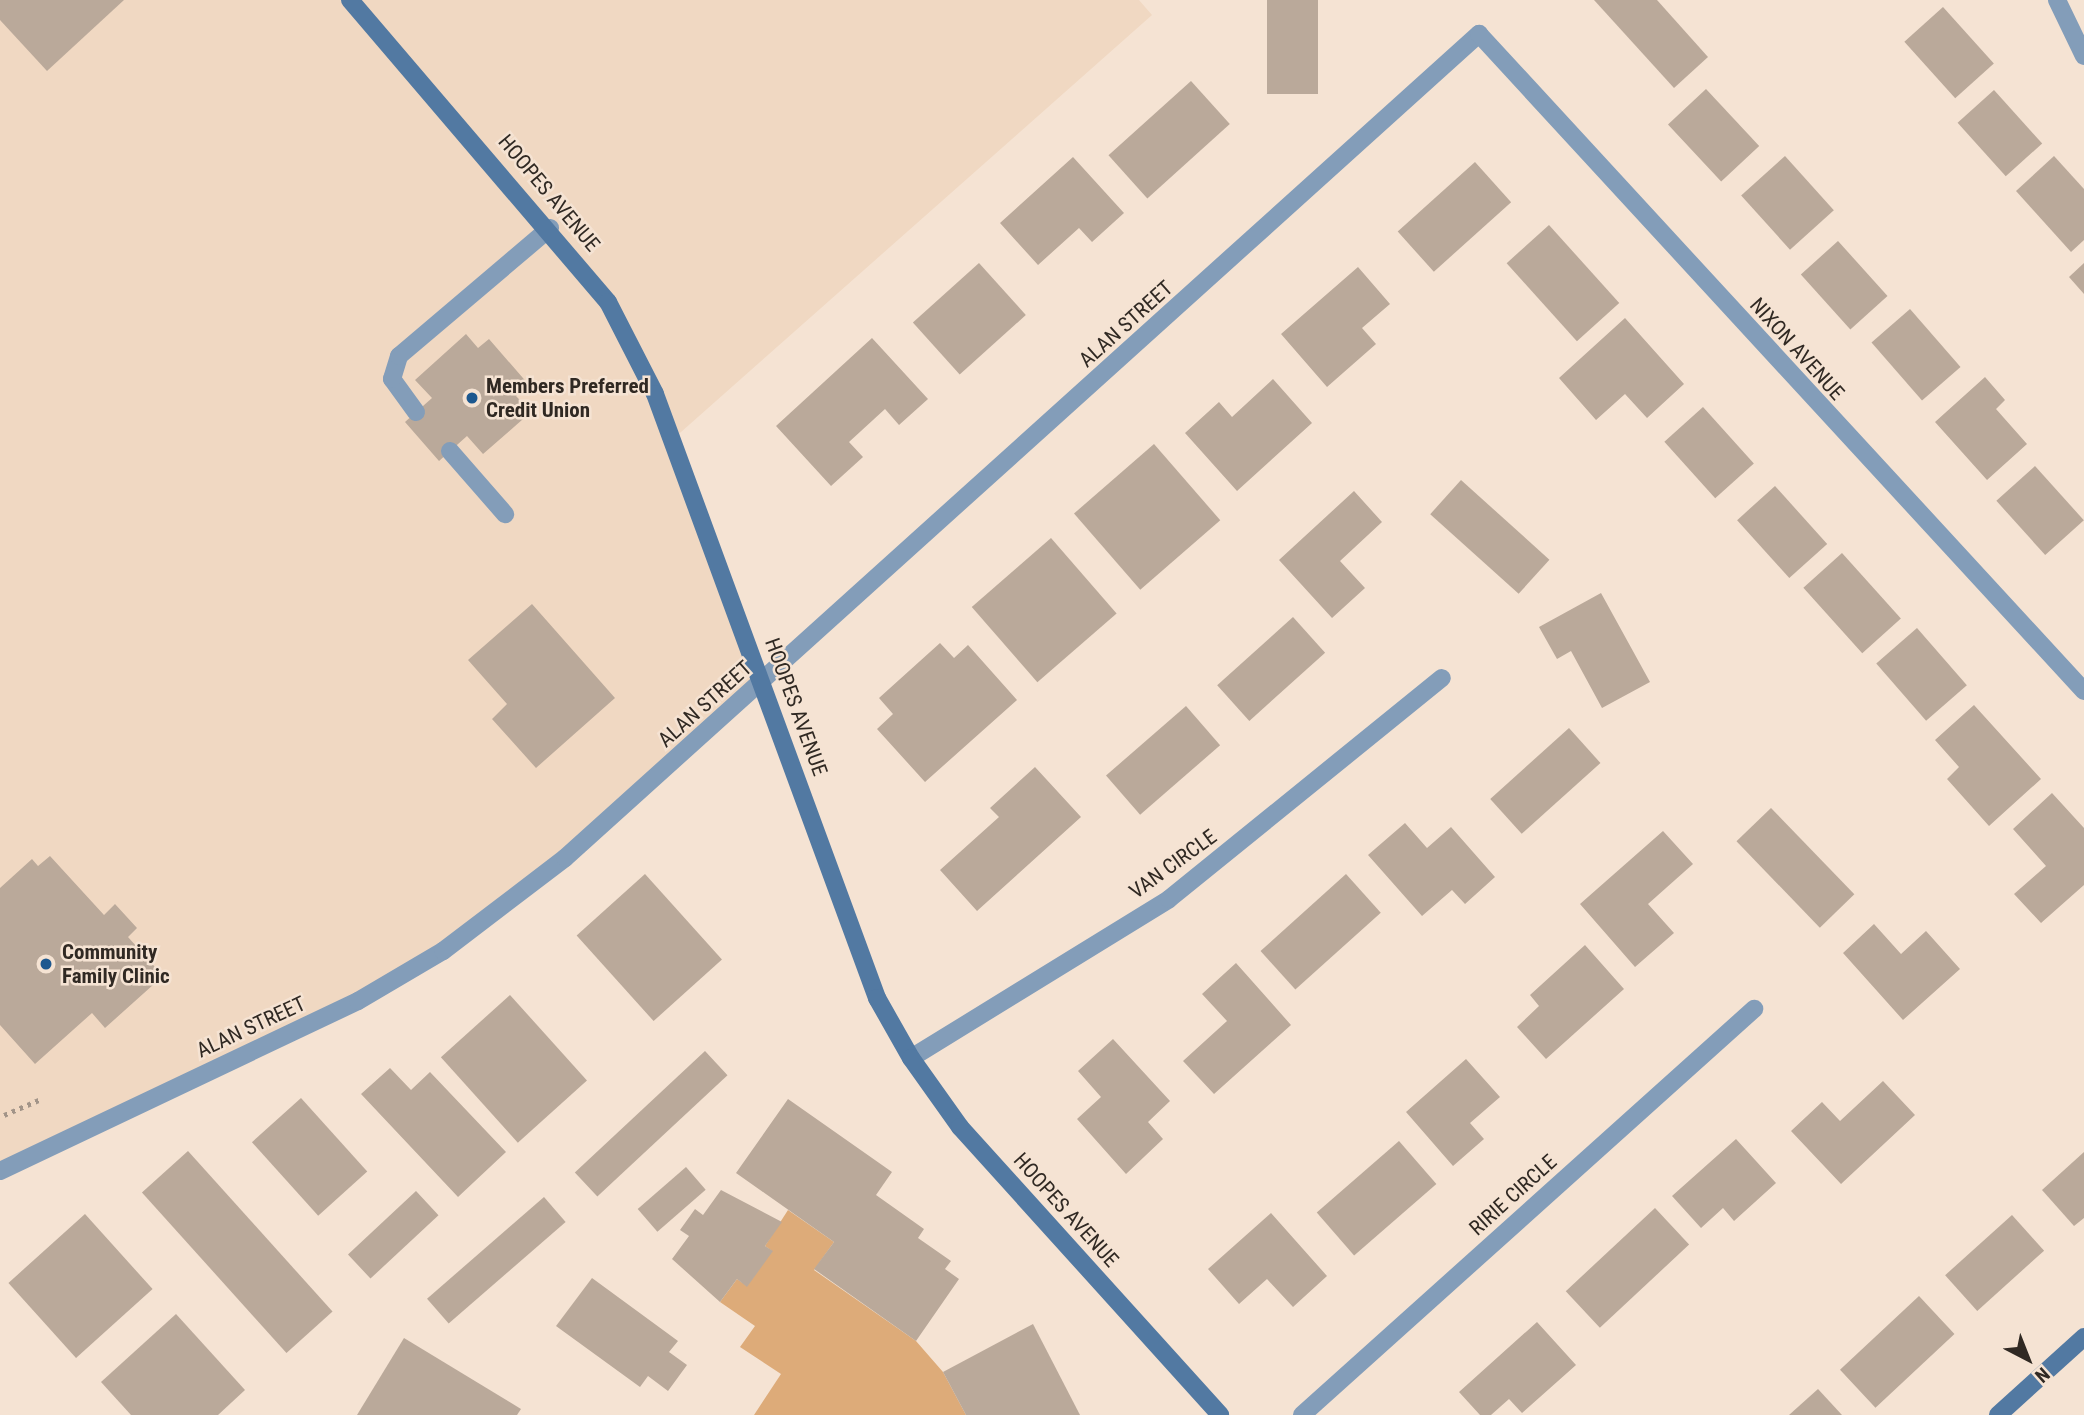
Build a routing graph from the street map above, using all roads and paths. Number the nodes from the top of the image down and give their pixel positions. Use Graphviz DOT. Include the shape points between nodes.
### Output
graph roads {
  1 [pos="350,0"];
  2 [pos="2057,0"];
  3 [pos="1479,34"];
  4 [pos="2084,56"];
  5 [pos="550,228"];
  6 [pos="416,412"];
  7 [pos="450,451"];
  8 [pos="505,514"];
  9 [pos="1442,678"];
  10 [pos="764,682"];
  11 [pos="2084,691"];
  12 [pos="1754,1009"];
  13 [pos="911,1058"];
  14 [pos="41,1099"];
  15 [pos="4,1115"];
  16 [pos="0,1171"];
  17 [pos="2084,1337"];
  18 [pos="1220,1415"];
  19 [pos="1302,1415"];
  20 [pos="1998,1415"];
  1 -- 5 [label="street, HOOPES AVENUE"];
  2 -- 4 [label="street"];
  3 -- 10 [label="street, ALAN STREET"];
  3 -- 11 [label="street, NIXON AVENUE"];
  5 -- 6 [label="street" via="399,356 391,379"];
  5 -- 10 [label="street, HOOPES AVENUE" via="608,302 655,394"];
  7 -- 8 [label="street"];
  9 -- 13 [label="street, VAN CIRCLE" via="1169,899"];
  10 -- 13 [label="street, HOOPES AVENUE" via="877,998"];
  10 -- 16 [label="street, ALAN STREET" via="565,858 443,951 358,1001"];
  12 -- 19 [label="street, RIRIE CIRCLE"];
  13 -- 18 [label="street, HOOPES AVENUE" via="960,1127"];
  14 -- 15 [label="path"];
  17 -- 20 [label="street"];
}
